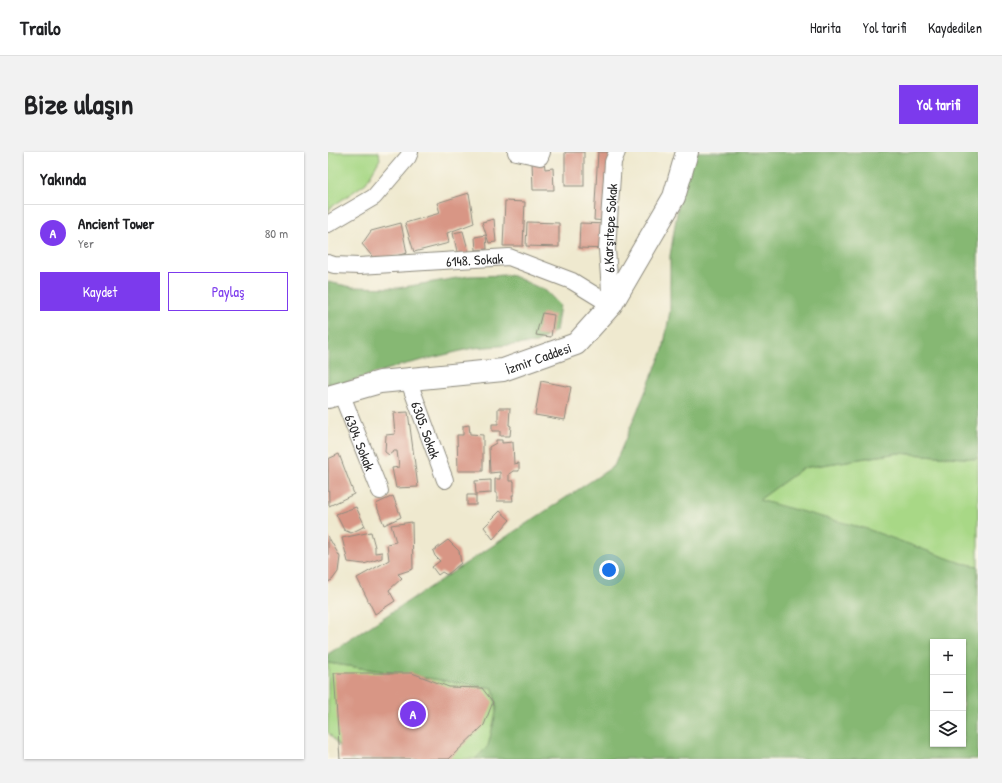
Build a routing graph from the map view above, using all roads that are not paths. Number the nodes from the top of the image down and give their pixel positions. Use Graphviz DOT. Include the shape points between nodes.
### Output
graph roads {
  1 [pos="410,152"];
  2 [pos="516,152"];
  3 [pos="617,152"];
  4 [pos="687,152"];
  5 [pos="541,155"];
  6 [pos="328,224"];
  7 [pos="328,263"];
  8 [pos="611,305"];
  9 [pos="408,379"];
  10 [pos="334,395"];
  11 [pos="446,480"];
  12 [pos="380,491"];
  1 -- 6 [label="street" via="374,197"];
  2 -- 5 [label="street"];
  3 -- 8 [label="street, 6.Karşıtepe Sokak" via="613,162 607,249"];
  4 -- 8 [label="street, İzmir Caddesi" via="674,197"];
  7 -- 8 [label="street, 6148. Sokak" via="359,266 509,257 572,281"];
  8 -- 9 [label="street, İzmir Caddesi" via="576,344 560,350 502,370"];
  9 -- 10 [label="street, İzmir Caddesi" via="380,382"];
  9 -- 11 [label="street, 6305. Sokak"];
  10 -- 12 [label="street, 6304. Sokak"];
}
